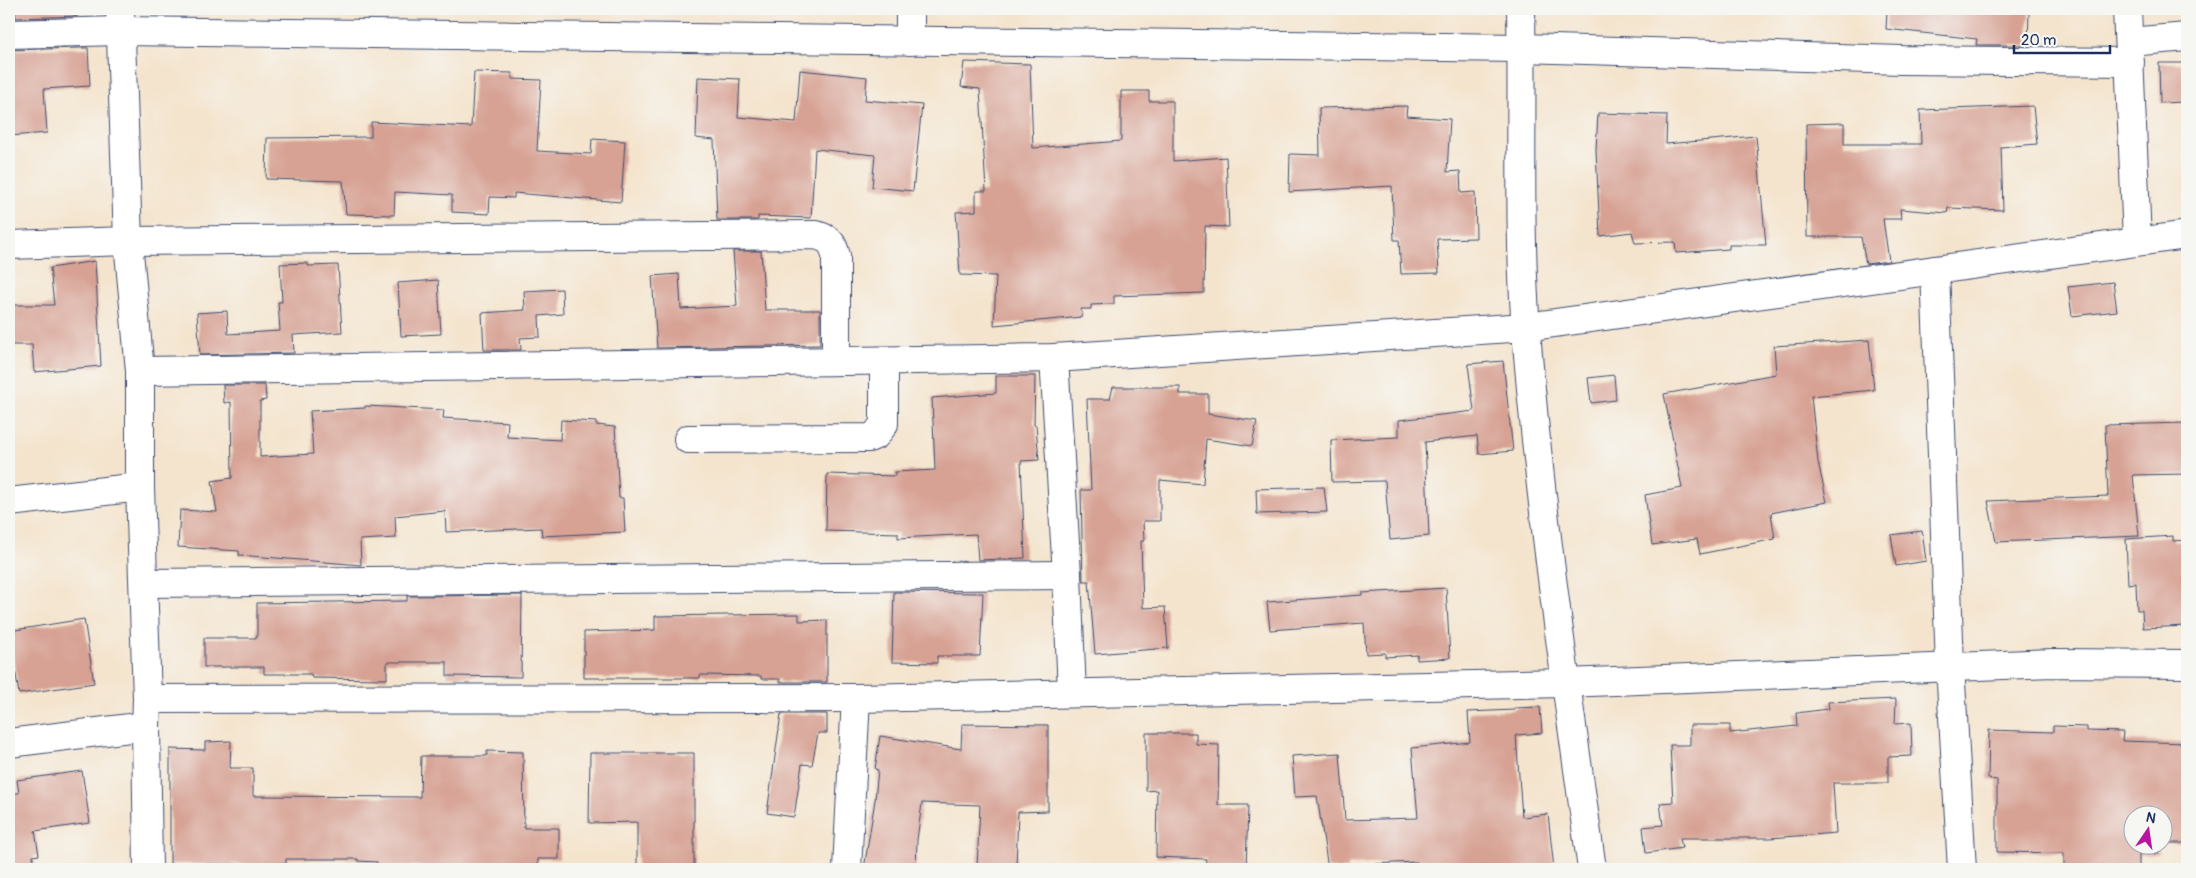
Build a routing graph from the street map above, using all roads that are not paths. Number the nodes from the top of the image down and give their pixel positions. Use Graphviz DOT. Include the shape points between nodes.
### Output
graph roads {
  1 [pos="910,9"];
  2 [pos="1521,9"];
  3 [pos="2127,9"];
  4 [pos="120,20"];
  5 [pos="9,34"];
  6 [pos="2187,36"];
  7 [pos="910,41"];
  8 [pos="1522,48"];
  9 [pos="2129,52"];
  10 [pos="2187,235"];
  11 [pos="128,241"];
  12 [pos="2137,241"];
  13 [pos="9,245"];
  14 [pos="1935,270"];
  15 [pos="1526,327"];
  16 [pos="1054,358"];
  17 [pos="836,361"];
  18 [pos="884,362"];
  19 [pos="140,371"];
  20 [pos="688,439"];
  21 [pos="140,487"];
  22 [pos="9,502"];
  23 [pos="1067,575"];
  24 [pos="144,583"];
  25 [pos="2187,664"];
  26 [pos="1950,666"];
  27 [pos="1566,683"];
  28 [pos="1072,693"];
  29 [pos="856,698"];
  30 [pos="147,712"];
  31 [pos="9,743"];
  32 [pos="148,869"];
  33 [pos="846,869"];
  34 [pos="1592,869"];
  35 [pos="1962,869"];
  1 -- 7 [label="street"];
  2 -- 8 [label="street"];
  3 -- 9 [label="street"];
  4 -- 5 [label="street"];
  4 -- 7 [label="street"];
  4 -- 11 [label="street"];
  6 -- 9 [label="street"];
  7 -- 8 [label="street"];
  8 -- 9 [label="street" via="1902,60"];
  8 -- 15 [label="street" via="1520,116"];
  9 -- 12 [label="street"];
  10 -- 12 [label="street"];
  11 -- 13 [label="street"];
  11 -- 17 [label="street" via="816,235 834,245 836,256"];
  11 -- 19 [label="street"];
  12 -- 14 [label="street"];
  14 -- 15 [label="street"];
  14 -- 26 [label="street"];
  15 -- 16 [label="street"];
  15 -- 27 [label="street" via="1538,470"];
  16 -- 18 [label="street"];
  16 -- 23 [label="street"];
  17 -- 18 [label="street"];
  17 -- 19 [label="street"];
  18 -- 20 [label="street" via="884,424 876,435 869,438"];
  19 -- 21 [label="street"];
  21 -- 22 [label="street"];
  21 -- 24 [label="street"];
  23 -- 24 [label="street"];
  23 -- 28 [label="street"];
  24 -- 30 [label="street"];
  25 -- 26 [label="street"];
  26 -- 27 [label="street"];
  26 -- 35 [label="street"];
  27 -- 28 [label="street"];
  27 -- 34 [label="street"];
  28 -- 29 [label="street"];
  29 -- 30 [label="street"];
  29 -- 33 [label="street"];
  30 -- 31 [label="street"];
  30 -- 32 [label="street"];
}
